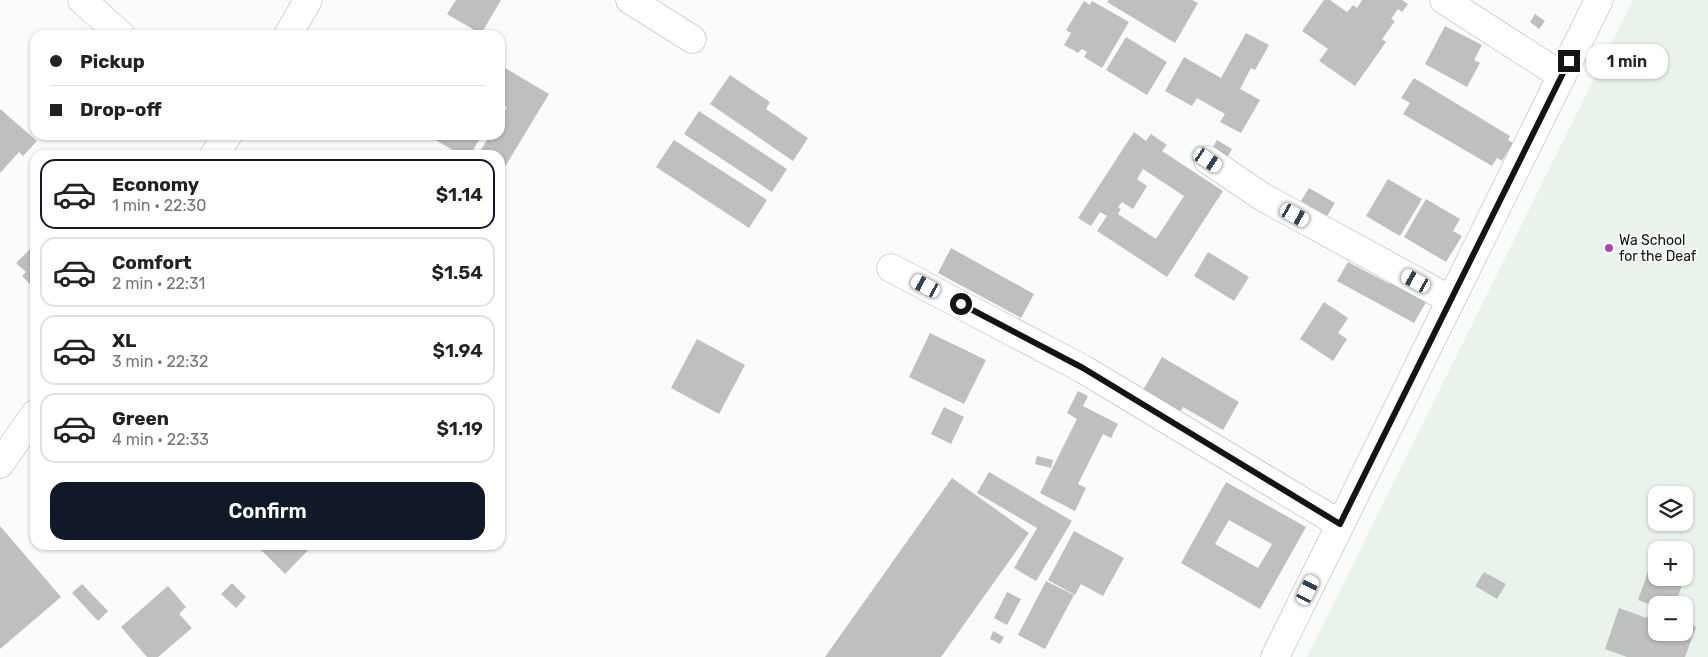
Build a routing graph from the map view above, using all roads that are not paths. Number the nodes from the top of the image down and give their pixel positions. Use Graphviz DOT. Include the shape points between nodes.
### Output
graph roads {
  1 [pos="82,0"];
  2 [pos="308,0"];
  3 [pos="630,0"];
  4 [pos="1444,0"];
  5 [pos="1599,0"];
  6 [pos="115,30"];
  7 [pos="291,30"];
  8 [pos="692,40"];
  9 [pos="1562,76"];
  10 [pos="1208,160"];
  11 [pos="892,268"];
  12 [pos="1451,300"];
  13 [pos="30,421"];
  14 [pos="0,464"];
  15 [pos="1340,524"];
  16 [pos="1275,657"];
  1 -- 6 [label="street"];
  2 -- 7 [label="street"];
  3 -- 8 [label="street"];
  4 -- 9 [label="street"];
  5 -- 9 [label="street"];
  9 -- 12 [label="street"];
  10 -- 12 [label="street" via="1260,196"];
  11 -- 15 [label="street" via="1083,368"];
  12 -- 15 [label="street"];
  13 -- 14 [label="street"];
  15 -- 16 [label="street"];
}
